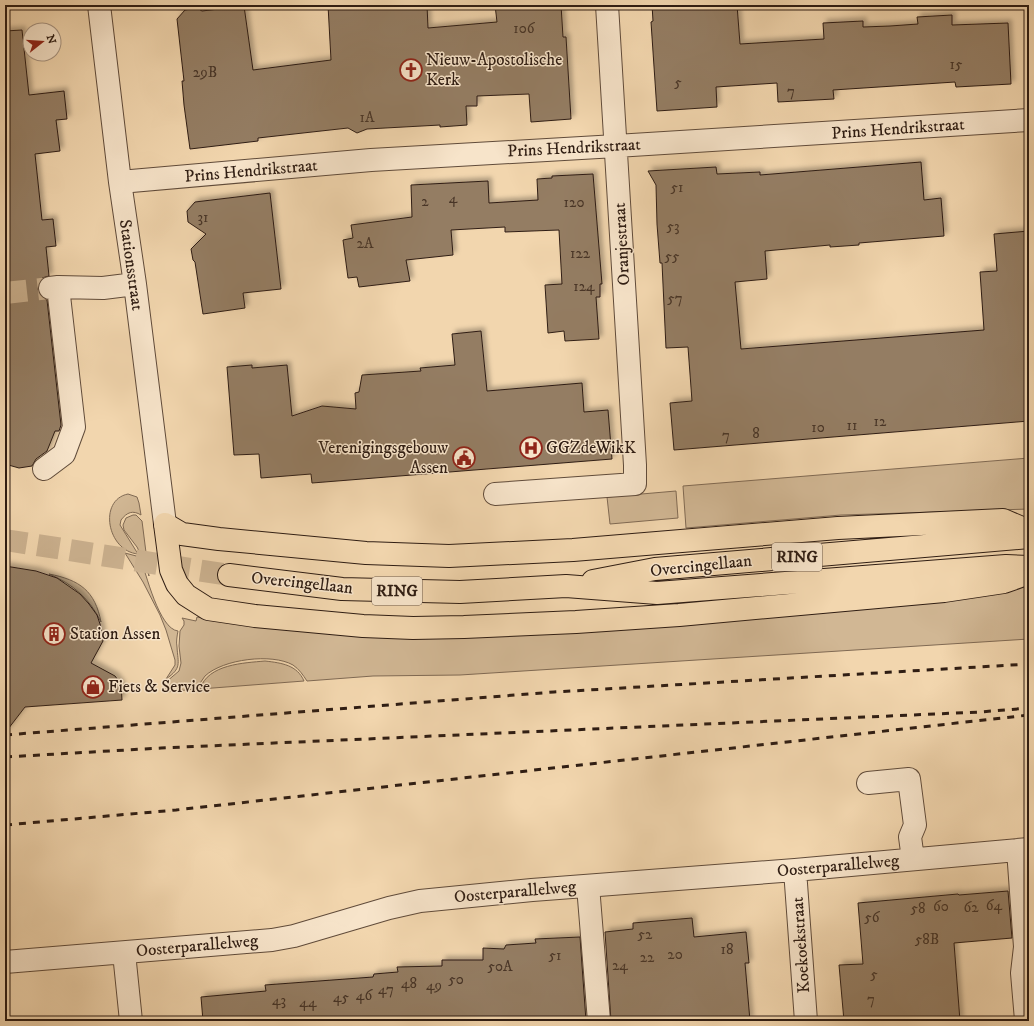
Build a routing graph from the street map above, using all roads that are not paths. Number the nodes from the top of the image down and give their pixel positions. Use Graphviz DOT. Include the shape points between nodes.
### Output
graph roads {
  1 [pos="99,5"];
  2 [pos="607,5"];
  3 [pos="1029,120"];
  4 [pos="616,146"];
  5 [pos="120,182"];
  6 [pos="135,284"];
  7 [pos="44,469"];
  8 [pos="495,494"];
  9 [pos="165,524"];
  10 [pos="1029,531"];
  11 [pos="1029,537"];
  12 [pos="1029,567"];
  13 [pos="1029,573"];
  14 [pos="229,575"];
  15 [pos="566,586"];
  16 [pos="868,784"];
  17 [pos="1023,850"];
  18 [pos="913,859"];
  19 [pos="795,870"];
  20 [pos="588,886"];
  21 [pos="124,953"];
  22 [pos="5,962"];
  23 [pos="1027,1020"];
  24 [pos="131,1021"];
  25 [pos="599,1021"];
  26 [pos="806,1021"];
  1 -- 5 [label="street, Stationsstraat"];
  2 -- 4 [label="street, Oranjestraat"];
  3 -- 4 [label="street, Prins Hendrikstraat"];
  4 -- 5 [label="street, Prins Hendrikstraat" via="371,160"];
  4 -- 8 [label="street, Oranjestraat" via="635,484"];
  5 -- 6 [label="street, Stationsstraat"];
  6 -- 7 [label="street" via="98,288 54,287 74,427 64,454"];
  6 -- 9 [label="street, Stationsstraat"];
  9 -- 10 [label="main road" via="182,534 219,539 342,551 449,556 573,550 838,528 1003,520"];
  9 -- 13 [label="main road" via="171,570 177,584 196,602 208,608 255,616 363,626 464,627 679,614 944,591 1004,582"];
  11 -- 15 [label="main road, Overcingellaan / RING" via="655,569"];
  12 -- 15 [label="main road, Overcingellaan / RING" via="1006,566 657,594"];
  14 -- 15 [label="main road, Overcingellaan / RING" via="342,589 399,591 460,592"];
  16 -- 18 [label="street" via="910,779 915,825 910,837"];
  17 -- 18 [label="street, Oosterparallelweg"];
  17 -- 23 [label="street" via="1025,947 1022,973"];
  18 -- 19 [label="street, Oosterparallelweg"];
  19 -- 20 [label="street, Oosterparallelweg"];
  19 -- 26 [label="street, Koekoekstraat"];
  20 -- 21 [label="street, Oosterparallelweg" via="420,901 272,940"];
  20 -- 25 [label="street"];
  21 -- 22 [label="street, Oosterparallelweg"];
  21 -- 24 [label="street"];
}
